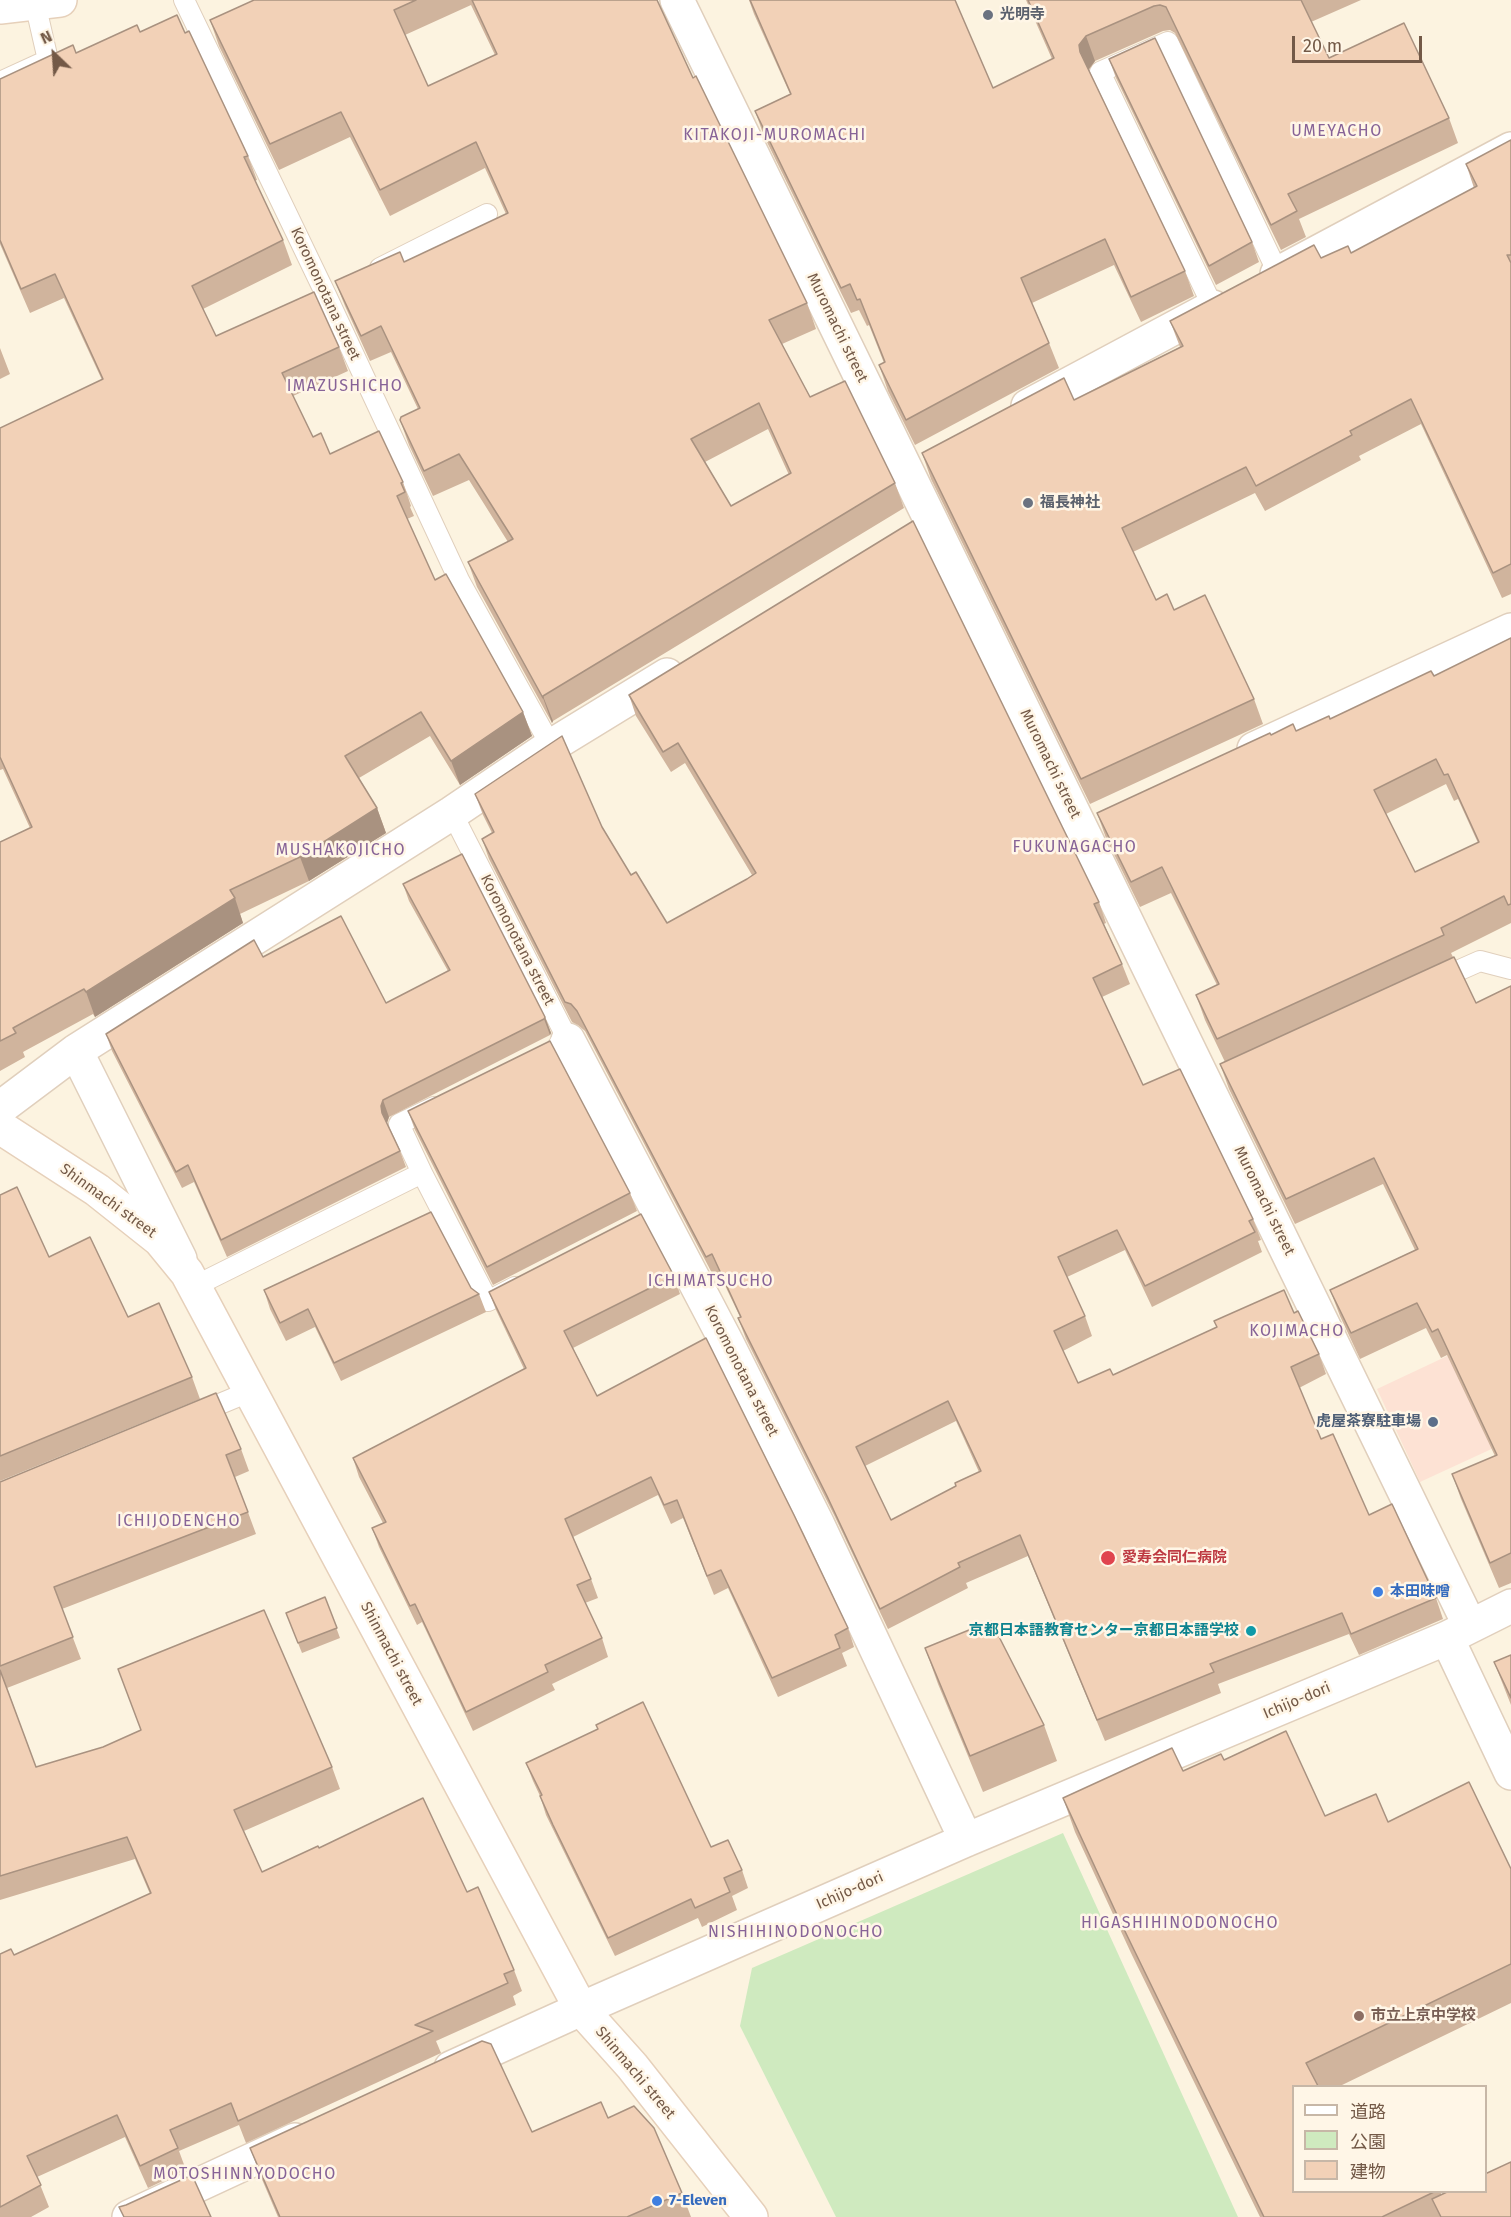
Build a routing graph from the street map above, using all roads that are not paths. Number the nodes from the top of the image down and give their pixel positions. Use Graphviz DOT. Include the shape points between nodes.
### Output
graph roads {
  1 [pos="184,0"];
  2 [pos="677,0"];
  3 [pos="48,1"];
  4 [pos="0,7"];
  5 [pos="0,82"];
  6 [pos="1511,149"];
  7 [pos="487,214"];
  8 [pos="366,275"];
  9 [pos="346,285"];
  10 [pos="1246,290"];
  11 [pos="326,296"];
  12 [pos="1002,420"];
  13 [pos="1511,630"];
  14 [pos="689,661"];
  15 [pos="551,746"];
  16 [pos="1231,760"];
  17 [pos="452,813"];
  18 [pos="1112,815"];
  19 [pos="1081,828"];
  20 [pos="1511,969"];
  21 [pos="1425,986"];
  22 [pos="558,1045"];
  23 [pos="76,1051"];
  24 [pos="452,1098"];
  25 [pos="0,1108"];
  26 [pos="0,1127"];
  27 [pos="422,1173"];
  28 [pos="191,1279"];
  29 [pos="531,1279"];
  30 [pos="251,1392"];
  31 [pos="185,1419"];
  32 [pos="1511,1606"];
  33 [pos="1458,1632"];
  34 [pos="1511,1773"];
  35 [pos="966,1840"];
  36 [pos="580,2009"];
  37 [pos="427,2080"];
  38 [pos="320,2129"];
  39 [pos="129,2217"];
  40 [pos="751,2217"];
  1 -- 11 [label="lane, Koromonotana street"];
  2 -- 19 [label="street, Muromachi street" via="917,466 917,522"];
  3 -- 4 [label="street"];
  3 -- 5 [label="lane" via="48,60"];
  6 -- 10 [label="street"];
  7 -- 8 [label="lane"];
  9 -- 11 [label="lane"];
  10 -- 10 [label="lane" via="1168,42 1100,72"];
  10 -- 12 [label="street"];
  11 -- 15 [label="lane, Koromonotana street" via="459,580"];
  13 -- 16 [label="street"];
  14 -- 15 [label="street"];
  15 -- 17 [label="street"];
  17 -- 22 [label="lane, Koromonotana street"];
  17 -- 23 [label="street"];
  18 -- 19 [label="street"];
  19 -- 33 [label="street, Muromachi street" via="1214,1084"];
  20 -- 21 [label="lane" via="1480,961"];
  22 -- 35 [label="street, Koromonotana street" via="648,1218 727,1342"];
  23 -- 25 [label="street"];
  23 -- 28 [label="street"];
  24 -- 27 [label="lane" via="399,1124"];
  26 -- 28 [label="street, Shinmachi street" via="97,1190 160,1240"];
  27 -- 28 [label="lane"];
  27 -- 29 [label="lane" via="488,1301"];
  28 -- 30 [label="street, Shinmachi street"];
  30 -- 31 [label="lane"];
  30 -- 36 [label="street, Shinmachi street"];
  32 -- 33 [label="street, Ichijo-dori"];
  33 -- 34 [label="street, Muromachi street"];
  33 -- 35 [label="street, Ichijo-dori"];
  35 -- 36 [label="street, Ichijo-dori"];
  36 -- 37 [label="street, Ichijo-dori"];
  36 -- 40 [label="street, Shinmachi street" via="632,2066"];
  38 -- 39 [label="street"];
}
